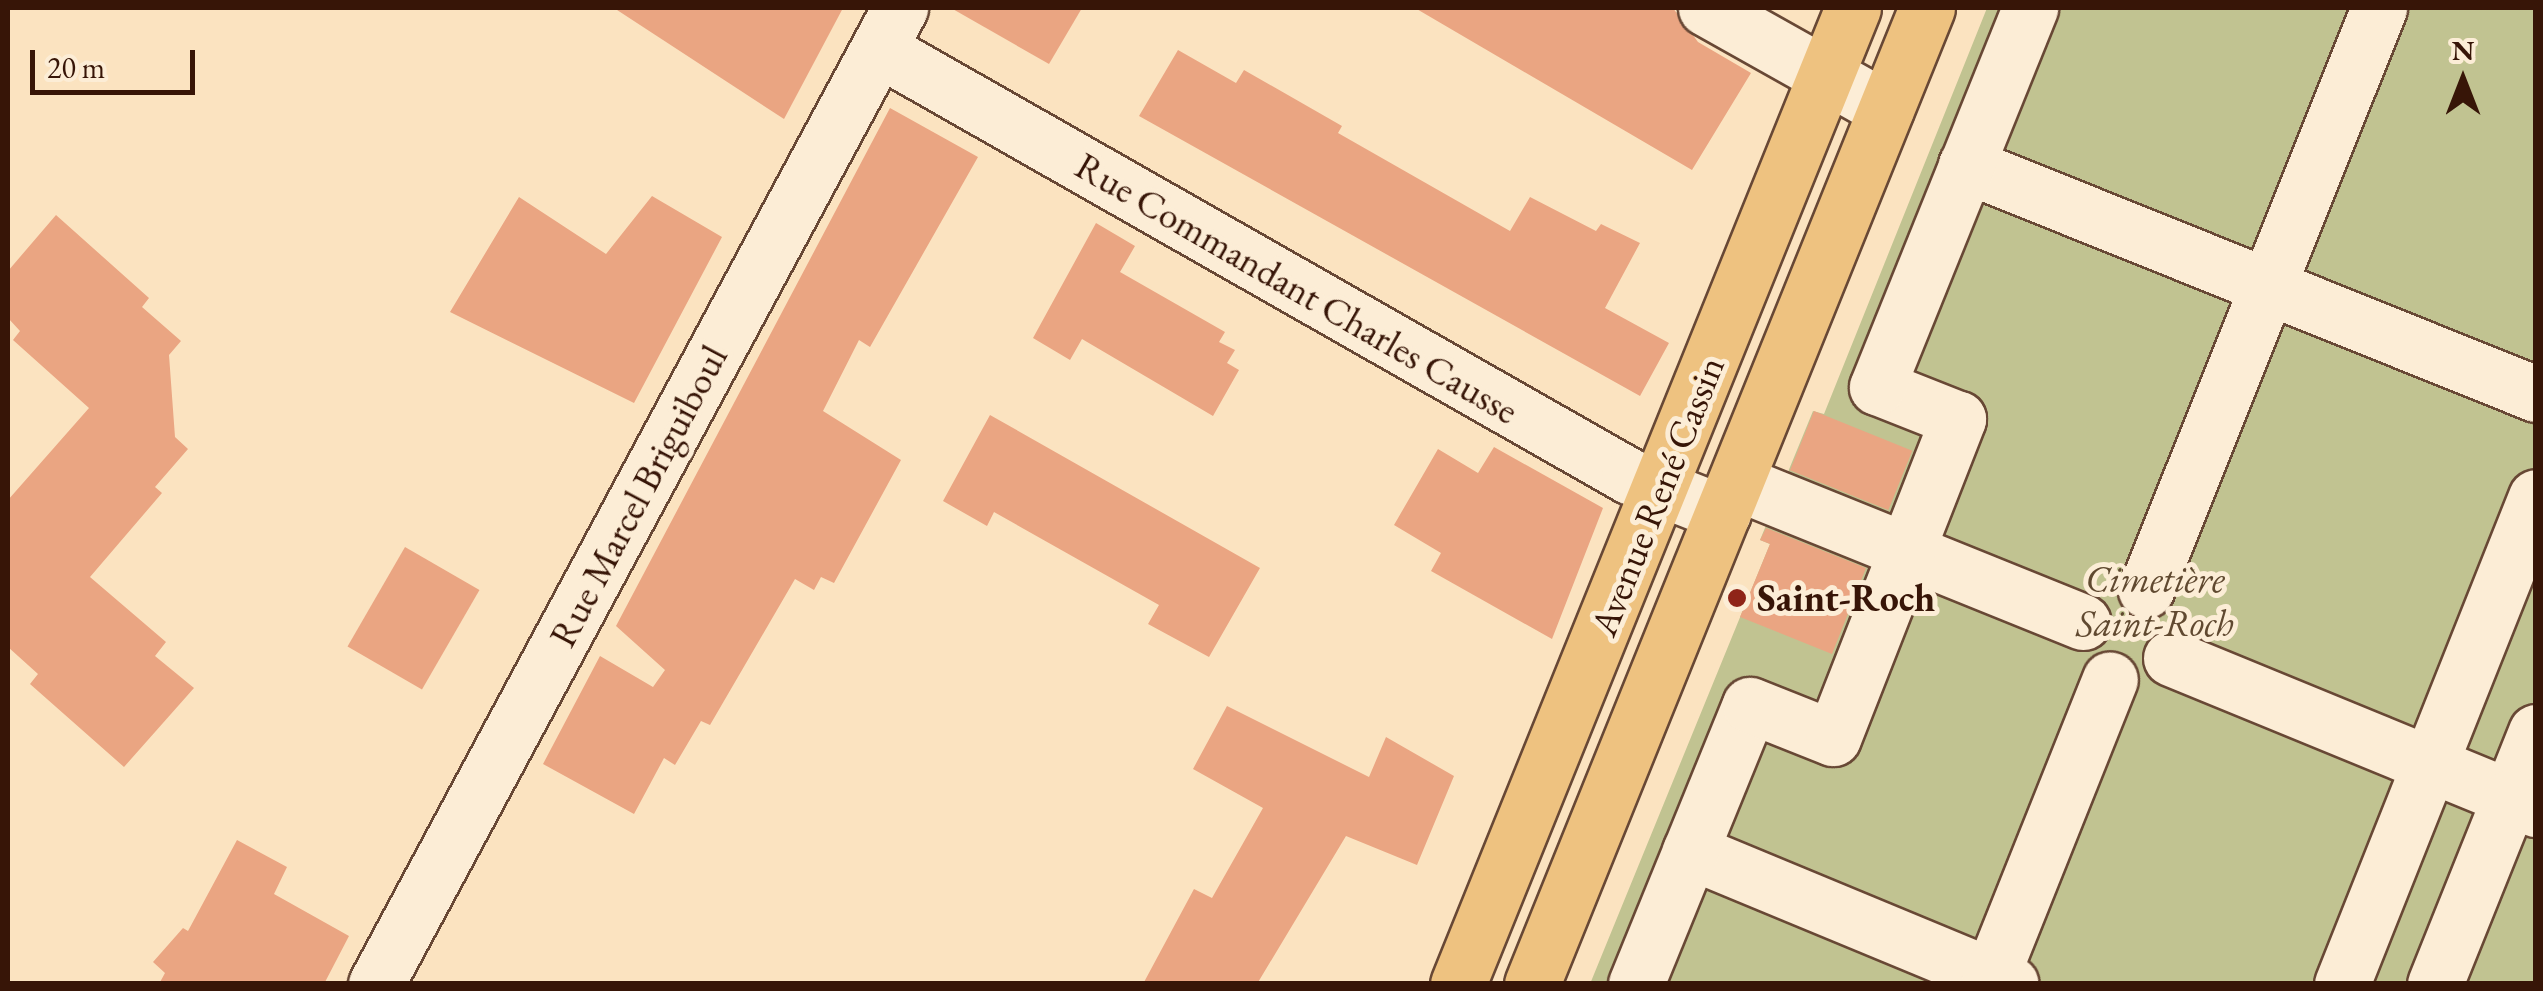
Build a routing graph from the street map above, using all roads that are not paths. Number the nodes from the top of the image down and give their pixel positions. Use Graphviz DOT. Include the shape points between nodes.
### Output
graph roads {
  1 [pos="1706,8"];
  2 [pos="1853,8"];
  3 [pos="1927,8"];
  4 [pos="2030,8"];
  5 [pos="2380,8"];
  6 [pos="890,28"];
  7 [pos="1825,79"];
  8 [pos="1886,109"];
  9 [pos="1966,166"];
  10 [pos="2268,286"];
  11 [pos="2536,394"];
  12 [pos="1660,488"];
  13 [pos="1730,498"];
  14 [pos="2536,498"];
  15 [pos="1906,548"];
  16 [pos="2146,590"];
  17 [pos="2084,622"];
  18 [pos="2171,658"];
  19 [pos="2110,679"];
  20 [pos="2536,732"];
  21 [pos="2429,764"];
  22 [pos="2522,803"];
  23 [pos="1690,851"];
  24 [pos="1503,872"];
  25 [pos="1566,900"];
  26 [pos="1997,981"];
  27 [pos="376,984"];
  28 [pos="1458,984"];
  29 [pos="1532,984"];
  30 [pos="1636,984"];
  31 [pos="2342,984"];
  32 [pos="2435,984"];
  1 -- 7 [label="street"];
  2 -- 7 [label="main road, Avenue René Cassin"];
  3 -- 8 [label="main road, Avenue René Cassin"];
  4 -- 9 [label="street"];
  5 -- 10 [label="street"];
  6 -- 12 [label="street, Rue Commandant Charles Causse" via="1391,344"];
  6 -- 27 [label="street, Rue Marcel Briguiboul"];
  7 -- 8 [label="street"];
  7 -- 12 [label="main road, Avenue René Cassin"];
  8 -- 13 [label="main road, Avenue René Cassin"];
  9 -- 10 [label="street"];
  9 -- 15 [label="street" via="1877,387 1958,418"];
  10 -- 11 [label="street"];
  10 -- 16 [label="street"];
  12 -- 13 [label="street, Rue Commandant Charles Causse"];
  12 -- 24 [label="main road, Avenue René Cassin"];
  13 -- 15 [label="street, Rue Commandant Charles Causse"];
  13 -- 25 [label="main road, Avenue René Cassin"];
  14 -- 21 [label="street"];
  15 -- 17 [label="street, Rue Commandant Charles Causse"];
  15 -- 23 [label="street" via="1833,738 1750,705"];
  16 -- 17 [label="street" via="2101,596"];
  16 -- 18 [label="street" via="2160,598 2176,626"];
  17 -- 19 [label="street" via="2084,648"];
  18 -- 19 [label="street" via="2138,682"];
  18 -- 21 [label="street"];
  19 -- 26 [label="street"];
  20 -- 22 [label="street"];
  21 -- 22 [label="street"];
  21 -- 31 [label="street"];
  22 -- 32 [label="street"];
  23 -- 26 [label="street"];
  23 -- 30 [label="street"];
  24 -- 25 [label="main road"];
  24 -- 28 [label="main road, Avenue René Cassin"];
  25 -- 29 [label="main road, Avenue René Cassin"];
}
